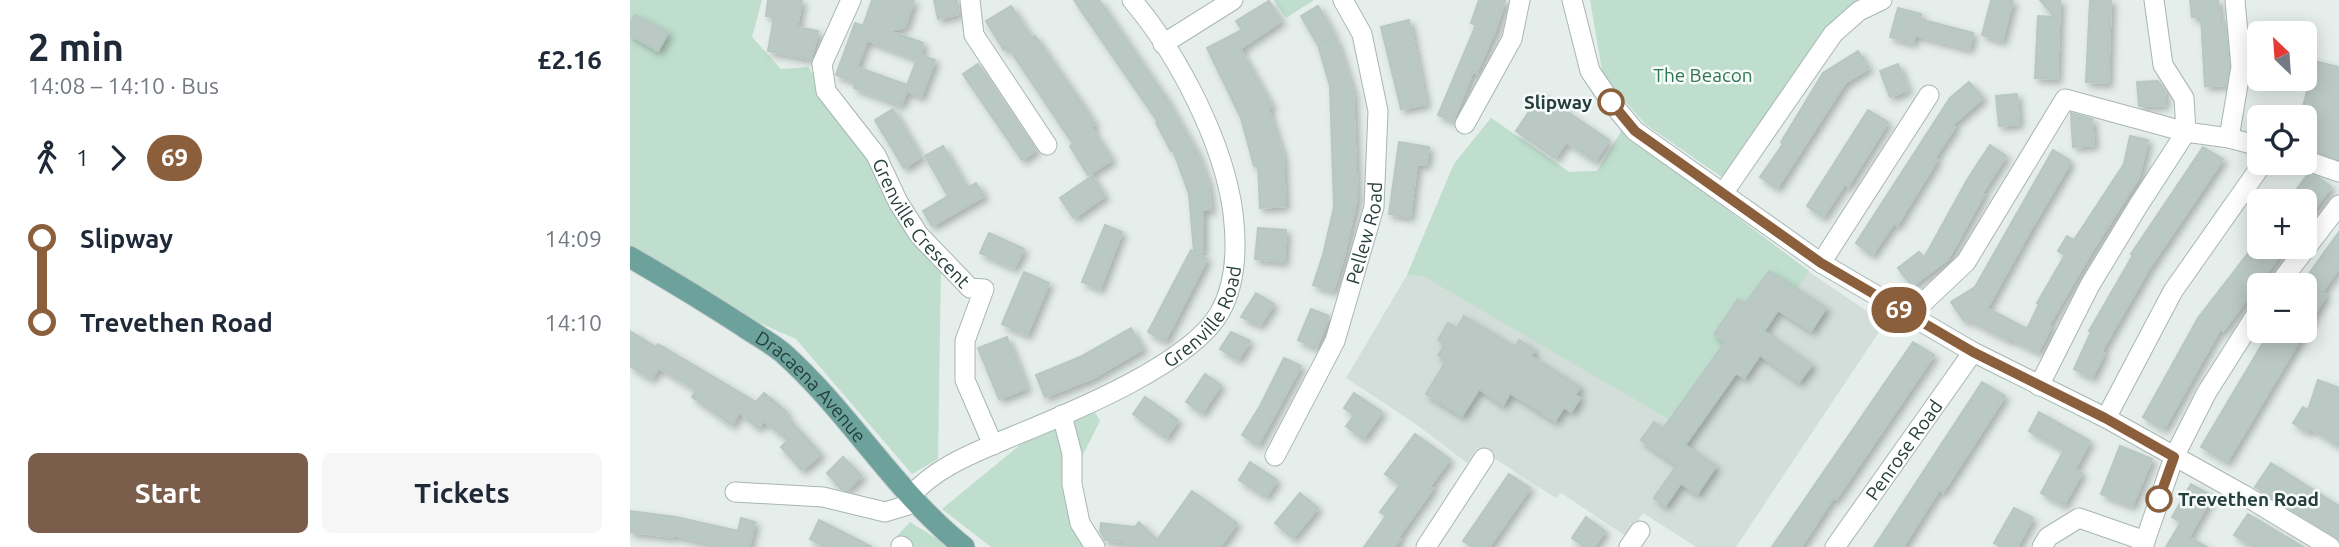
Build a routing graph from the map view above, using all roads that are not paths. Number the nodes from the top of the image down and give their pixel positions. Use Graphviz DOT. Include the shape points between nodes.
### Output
graph roads {
  1 [pos="851,0"];
  2 [pos="970,0"];
  3 [pos="1132,0"];
  4 [pos="1233,0"];
  5 [pos="1343,0"];
  6 [pos="1520,0"];
  7 [pos="1572,0"];
  8 [pos="1882,0"];
  9 [pos="2154,0"];
  10 [pos="2235,0"];
  11 [pos="1163,44"];
  12 [pos="1929,95"];
  13 [pos="1465,124"];
  14 [pos="2186,132"];
  15 [pos="2229,138"];
  16 [pos="2247,143"];
  17 [pos="1047,145"];
  18 [pos="2317,164"];
  19 [pos="2339,172"];
  20 [pos="2255,175"];
  21 [pos="1724,192"];
  22 [pos="2339,205"];
  23 [pos="630,257"];
  24 [pos="1821,263"];
  25 [pos="2287,273"];
  26 [pos="1909,316"];
  27 [pos="2247,329"];
  28 [pos="1973,352"];
  29 [pos="2039,386"];
  30 [pos="1062,415"];
  31 [pos="2105,418"];
  32 [pos="993,445"];
  33 [pos="1275,456"];
  34 [pos="2174,457"];
  35 [pos="1483,458"];
  36 [pos="735,492"];
  37 [pos="912,500"];
  38 [pos="1640,531"];
  39 [pos="2144,544"];
  40 [pos="964,547"];
  41 [pos="1095,547"];
  42 [pos="1426,547"];
  43 [pos="1629,547"];
  44 [pos="1835,547"];
  45 [pos="2042,547"];
  46 [pos="2330,547"];
  1 -- 32 [label="street, Grenville Crescent" via="822,64 827,91 876,155 919,235 970,288 984,289 965,341 965,380"];
  2 -- 17 [label="street" via="974,35"];
  3 -- 11 [label="street, Grenville Road"];
  4 -- 11 [label="street"];
  5 -- 33 [label="street, Pellew Road" via="1362,34 1378,111 1374,207 1335,341"];
  6 -- 13 [label="street" via="1512,39"];
  7 -- 21 [label="street" via="1590,71 1611,102 1635,131"];
  8 -- 21 [label="street" via="1859,11 1833,34"];
  9 -- 14 [label="street" via="2162,65 2184,98"];
  10 -- 15 [label="street" via="2241,67"];
  11 -- 30 [label="street, Grenville Road" via="1199,107 1230,186 1235,264 1228,296 1208,330 1188,349"];
  12 -- 24 [label="street"];
  14 -- 15 [label="street"];
  14 -- 26 [label="street" via="2065,99 1966,262"];
  14 -- 29 [label="street" via="2091,285"];
  15 -- 16 [label="street"];
  18 -- 19 [label="street"];
  20 -- 31 [label="street" via="2173,291"];
  21 -- 24 [label="street"];
  22 -- 25 [label="street"];
  23 -- 37 [label="main road, Dracaena Avenue" via="782,352 832,403"];
  24 -- 26 [label="street"];
  26 -- 28 [label="street"];
  27 -- 34 [label="street" via="2207,392"];
  28 -- 29 [label="street"];
  28 -- 44 [label="street, Penrose Road"];
  29 -- 31 [label="street"];
  30 -- 32 [label="street, Grenville Road"];
  30 -- 41 [label="street" via="1080,523"];
  31 -- 34 [label="street"];
  32 -- 37 [label="street, Grenville Road" via="938,472"];
  34 -- 39 [label="street"];
  34 -- 46 [label="street"];
  35 -- 42 [label="street"];
  36 -- 37 [label="street" via="823,497 885,512"];
  37 -- 40 [label="main road, Dracaena Avenue"];
  38 -- 43 [label="street"];
  39 -- 45 [label="street" via="2079,518 2048,537"];
}
